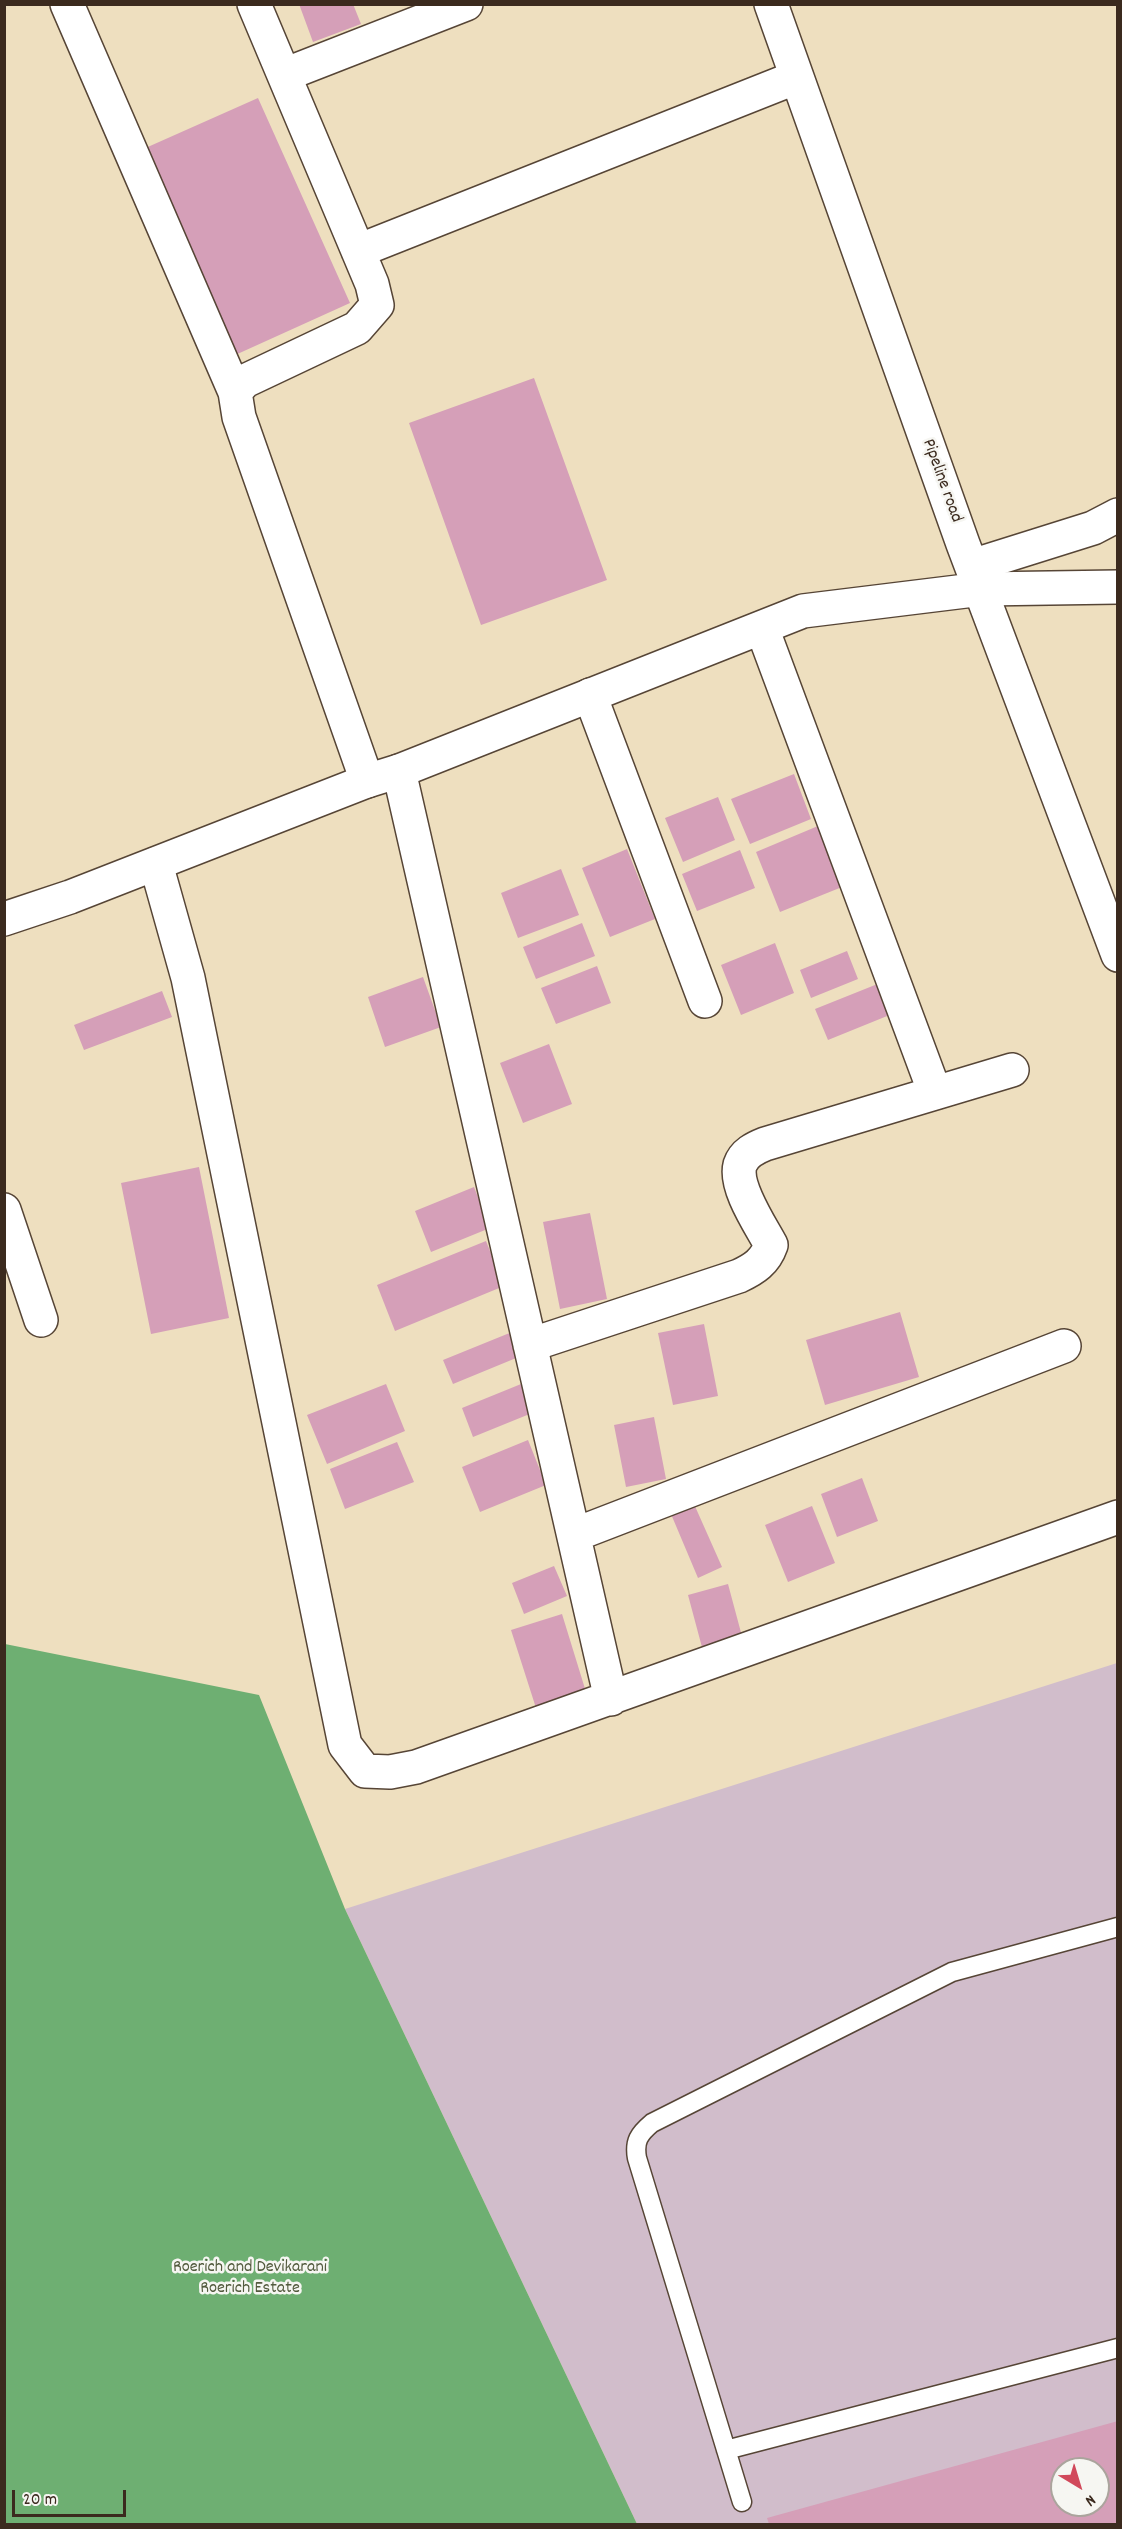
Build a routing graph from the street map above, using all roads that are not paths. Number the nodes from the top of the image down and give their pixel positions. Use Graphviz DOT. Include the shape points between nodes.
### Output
graph roads {
  1 [pos="66,4"];
  2 [pos="254,4"];
  3 [pos="466,4"];
  4 [pos="771,4"];
  5 [pos="284,75"];
  6 [pos="797,77"];
  7 [pos="358,251"];
  8 [pos="234,392"];
  9 [pos="1118,515"];
  10 [pos="977,577"];
  11 [pos="1118,587"];
  12 [pos="762,628"];
  13 [pos="591,695"];
  14 [pos="399,771"];
  15 [pos="367,781"];
  16 [pos="156,864"];
  17 [pos="4,919"];
  18 [pos="1118,955"];
  19 [pos="705,1001"];
  20 [pos="1012,1070"];
  21 [pos="935,1093"];
  22 [pos="4,1210"];
  23 [pos="41,1320"];
  24 [pos="530,1345"];
  25 [pos="1064,1346"];
  26 [pos="1118,1517"];
  27 [pos="574,1535"];
  28 [pos="611,1699"];
  29 [pos="1118,1928"];
  30 [pos="1118,2349"];
  31 [pos="726,2450"];
  32 [pos="742,2502"];
  1 -- 8 [label="street"];
  2 -- 5 [label="street"];
  3 -- 5 [label="street"];
  4 -- 6 [label="street, Pipeline road"];
  5 -- 7 [label="street"];
  6 -- 7 [label="street"];
  6 -- 10 [label="street, Pipeline road"];
  7 -- 8 [label="street" via="377,305 357,328 245,381"];
  8 -- 15 [label="street" via="239,417"];
  9 -- 10 [label="street"];
  10 -- 11 [label="street"];
  10 -- 12 [label="street" via="803,611"];
  10 -- 18 [label="street, Pipeline road"];
  12 -- 13 [label="street"];
  12 -- 21 [label="street"];
  13 -- 14 [label="street"];
  13 -- 19 [label="street"];
  14 -- 15 [label="street"];
  14 -- 24 [label="street"];
  15 -- 16 [label="street"];
  16 -- 17 [label="street"];
  16 -- 28 [label="street" via="188,978 345,1745 365,1771 390,1772 416,1767"];
  20 -- 21 [label="street"];
  21 -- 24 [label="street" via="750,1151 740,1166 742,1189 771,1245 757,1267"];
  22 -- 23 [label="street"];
  24 -- 27 [label="street"];
  25 -- 27 [label="street"];
  26 -- 28 [label="street"];
  27 -- 28 [label="street"];
  29 -- 31 [label="lane" via="952,1972 652,2123 640,2133 635,2146 638,2158"];
  30 -- 31 [label="lane"];
  31 -- 32 [label="lane"];
}
